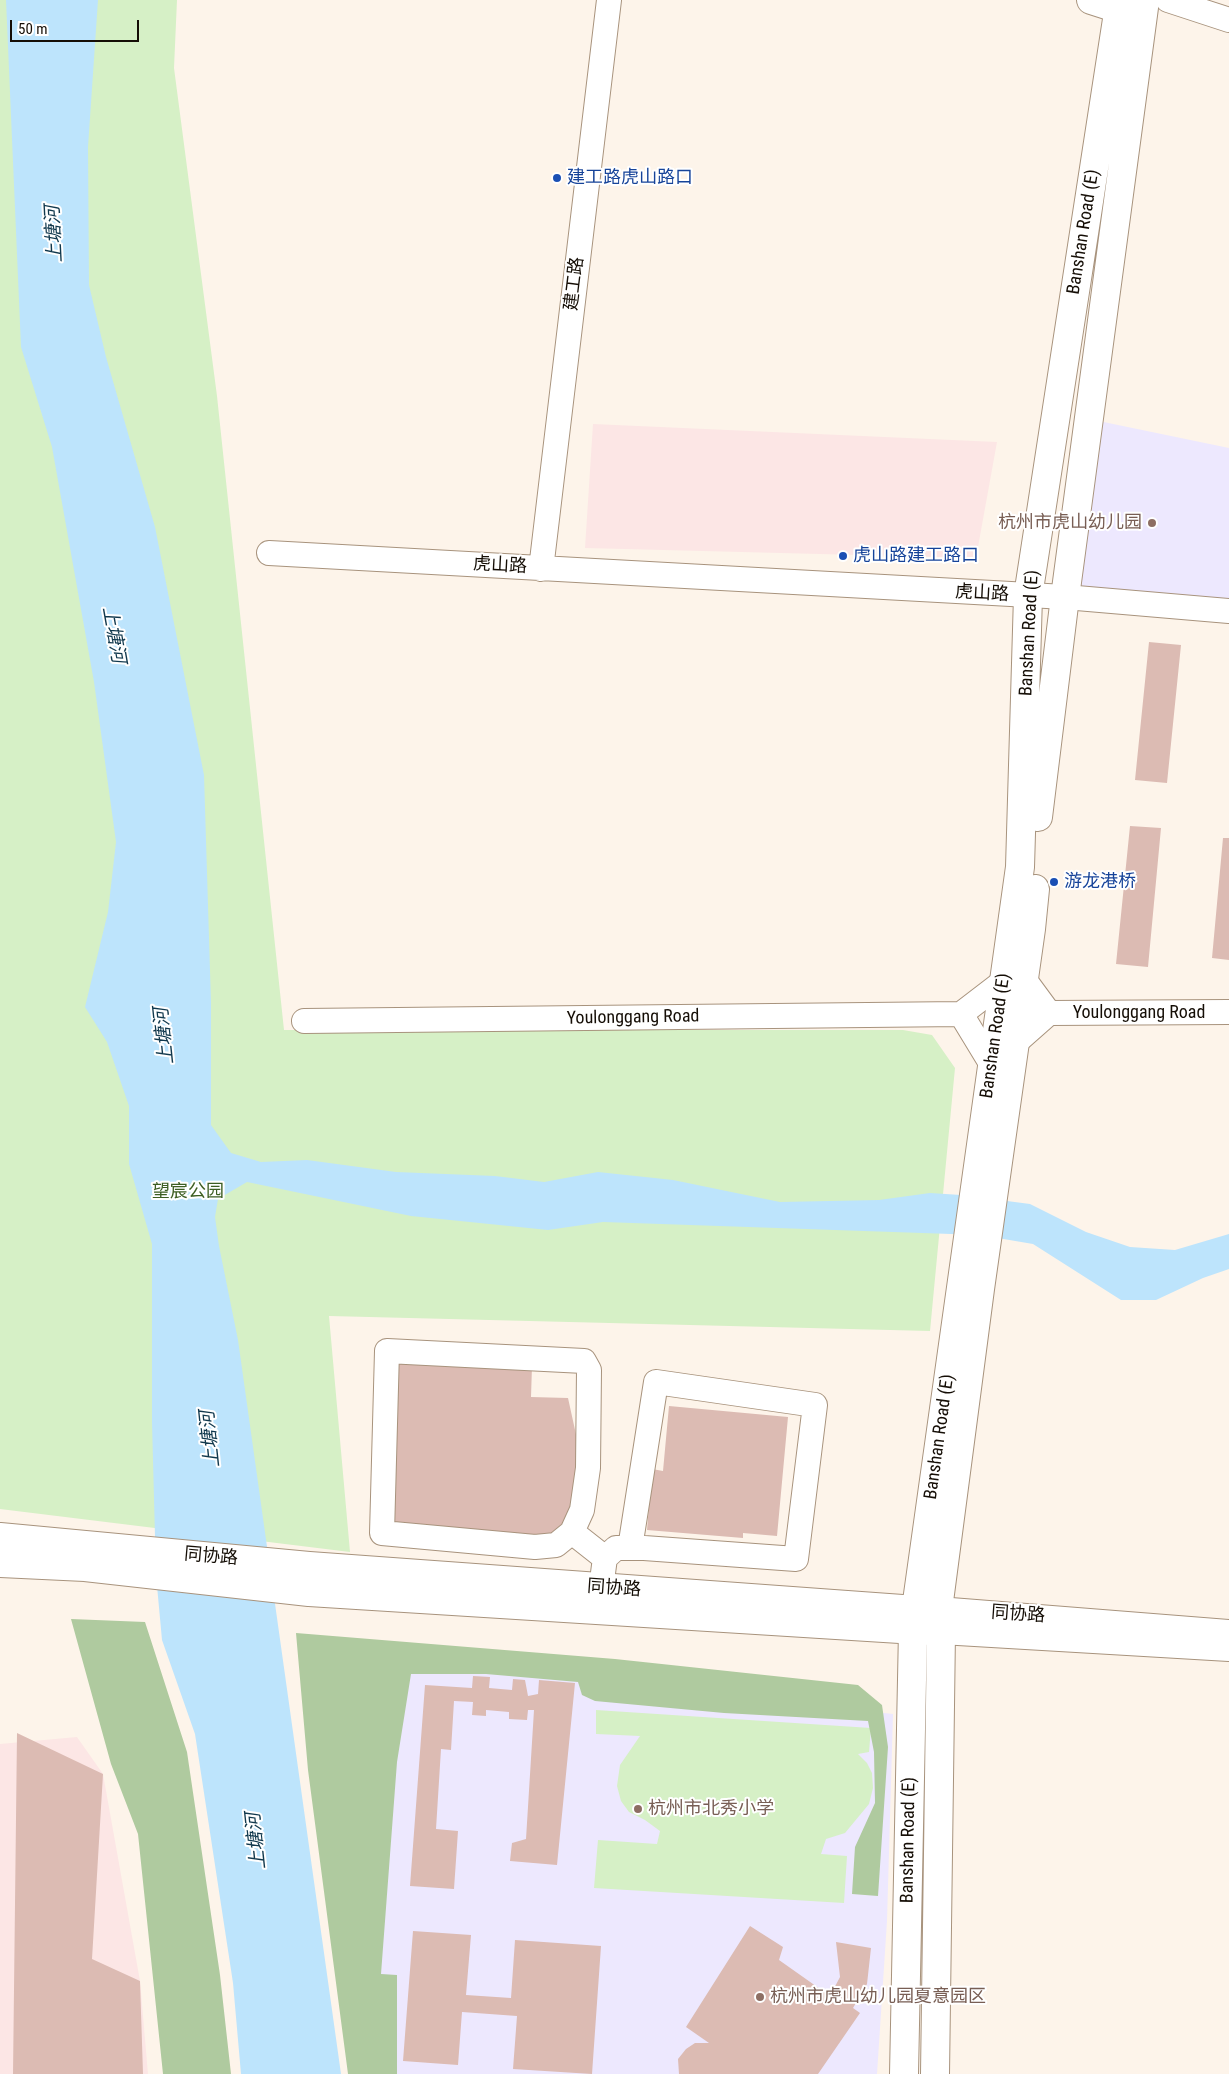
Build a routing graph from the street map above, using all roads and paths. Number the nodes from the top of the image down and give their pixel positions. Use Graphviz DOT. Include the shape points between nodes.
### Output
graph roads {
  1 [pos="609,0"];
  2 [pos="1091,0"];
  3 [pos="1145,0"];
  4 [pos="1168,0"];
  5 [pos="1124,3"];
  6 [pos="1229,20"];
  7 [pos="269,553"];
  8 [pos="541,569"];
  9 [pos="1028,596"];
  10 [pos="1066,598"];
  11 [pos="1229,612"];
  12 [pos="1014,980"];
  13 [pos="1229,1012"];
  14 [pos="1049,1013"];
  15 [pos="961,1014"];
  16 [pos="304,1021"];
  17 [pos="1015,1043"];
  18 [pos="992,1065"];
  19 [pos="984,1191"];
  20 [pos="572,1532"];
  21 [pos="0,1537"];
  22 [pos="630,1548"];
  23 [pos="87,1556"];
  24 [pos="605,1558"];
  25 [pos="0,1563"];
  26 [pos="309,1579"];
  27 [pos="601,1588"];
  28 [pos="927,1620"];
  29 [pos="1229,1632"];
  30 [pos="1229,1649"];
  31 [pos="904,2074"];
  32 [pos="935,2074"];
  1 -- 8 [label="street, 建工路"];
  2 -- 5 [label="main road"];
  3 -- 10 [label="main road, Banshan Road (E)"];
  4 -- 6 [label="street"];
  5 -- 9 [label="main road, Banshan Road (E)"];
  7 -- 8 [label="street, 虎山路"];
  8 -- 9 [label="street, 虎山路"];
  9 -- 10 [label="street, 虎山路"];
  9 -- 12 [label="main road, Banshan Road (E)"];
  10 -- 11 [label="street, 虎山路"];
  10 -- 12 [label="main road, Banshan Road (E)" via="1038,823 1036,877"];
  12 -- 14 [label="street, Youlonggang Road"];
  12 -- 15 [label="street"];
  12 -- 17 [label="main road, Banshan Road (E)"];
  12 -- 18 [label="main road, Banshan Road (E)"];
  13 -- 14 [label="street, Youlonggang Road"];
  14 -- 17 [label="street, Youlonggang Road"];
  15 -- 16 [label="street, Youlonggang Road"];
  15 -- 18 [label="street"];
  17 -- 19 [label="main road, Banshan Road (E)"];
  18 -- 19 [label="main road, Banshan Road (E)"];
  19 -- 28 [label="main road, Banshan Road (E)"];
  20 -- 20 [label="street" via="556,1545 535,1547 382,1533 387,1351 584,1361 589,1370 588,1468 582,1510"];
  20 -- 24 [label="street"];
  21 -- 23 [label="main road, 同协路"];
  22 -- 22 [label="street" via="656,1382 815,1405 796,1560"];
  22 -- 24 [label="street" via="616,1548"];
  23 -- 25 [label="main road, 同协路"];
  23 -- 26 [label="main road, 同协路"];
  24 -- 27 [label="street"];
  26 -- 27 [label="main road, 同协路"];
  26 -- 28 [label="main road, 同协路"];
  27 -- 28 [label="main road, 同协路"];
  28 -- 29 [label="street, 同协路"];
  28 -- 30 [label="street, 同协路"];
  28 -- 31 [label="main road, Banshan Road (E)"];
  28 -- 32 [label="main road, Banshan Road (E)"];
}
